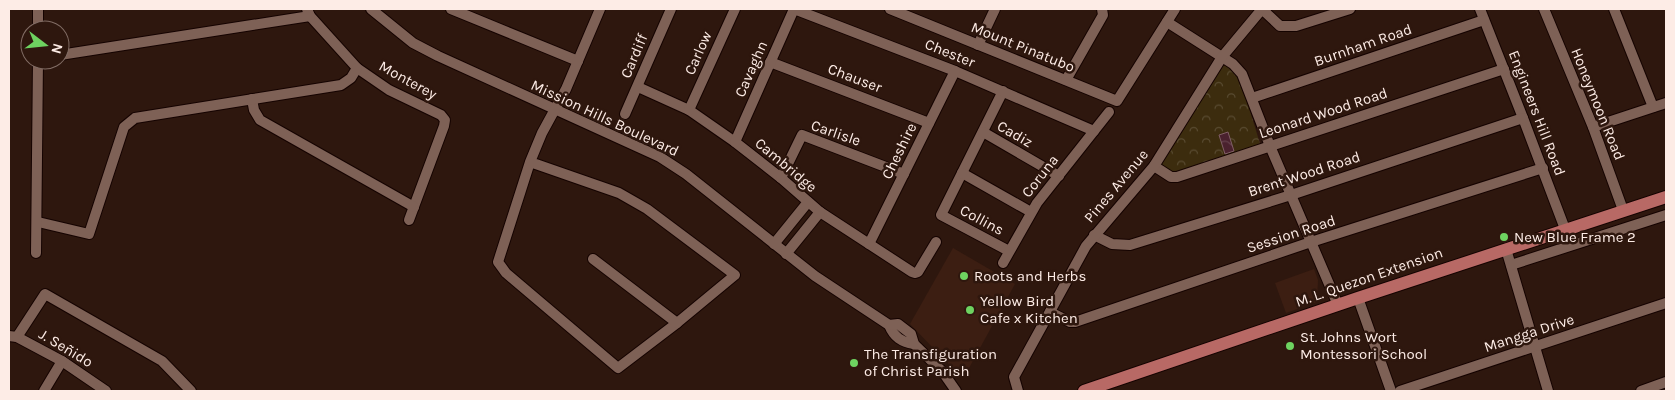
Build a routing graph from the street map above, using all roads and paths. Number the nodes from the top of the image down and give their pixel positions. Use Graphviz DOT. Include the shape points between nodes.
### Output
graph roads {
  1 [pos="370,9"];
  2 [pos="451,9"];
  3 [pos="600,9"];
  4 [pos="671,9"];
  5 [pos="735,9"];
  6 [pos="794,9"];
  7 [pos="890,9"];
  8 [pos="995,9"];
  9 [pos="1102,9"];
  10 [pos="1175,9"];
  11 [pos="1262,9"];
  12 [pos="1350,9"];
  13 [pos="1480,9"];
  14 [pos="1544,9"];
  15 [pos="1614,9"];
  16 [pos="308,12"];
  17 [pos="1484,20"];
  18 [pos="1167,22"];
  19 [pos="978,45"];
  20 [pos="70,53"];
  21 [pos="1222,57"];
  22 [pos="578,61"];
  23 [pos="770,62"];
  24 [pos="357,68"];
  25 [pos="1504,69"];
  26 [pos="38,70"];
  27 [pos="955,71"];
  28 [pos="1066,80"];
  29 [pos="638,86"];
  30 [pos="1004,91"];
  31 [pos="1252,98"];
  32 [pos="252,99"];
  33 [pos="1666,104"];
  34 [pos="1653,107"];
  35 [pos="555,110"];
  36 [pos="689,110"];
  37 [pos="1109,112"];
  38 [pos="625,114"];
  39 [pos="1523,118"];
  40 [pos="930,123"];
  41 [pos="1593,128"];
  42 [pos="1094,131"];
  43 [pos="983,132"];
  44 [pos="735,142"];
  45 [pos="1270,146"];
  46 [pos="530,162"];
  47 [pos="1154,166"];
  48 [pos="1542,168"];
  49 [pos="904,174"];
  50 [pos="962,174"];
  51 [pos="1059,176"];
  52 [pos="781,178"];
  53 [pos="1291,195"];
  54 [pos="1666,197"];
  55 [pos="808,202"];
  56 [pos="414,207"];
  57 [pos="1623,210"];
  58 [pos="820,212"];
  59 [pos="1031,212"];
  60 [pos="1666,215"];
  61 [pos="409,220"];
  62 [pos="38,222"];
  63 [pos="1565,229"];
  64 [pos="1094,235"];
  65 [pos="936,242"];
  66 [pos="1311,242"];
  67 [pos="774,244"];
  68 [pos="869,244"];
  69 [pos="1506,249"];
  70 [pos="1008,251"];
  71 [pos="36,254"];
  72 [pos="786,254"];
  73 [pos="594,259"];
  74 [pos="1003,263"];
  75 [pos="1511,265"];
  76 [pos="1358,298"];
  77 [pos="1666,303"];
  78 [pos="1338,305"];
  79 [pos="1050,312"];
  80 [pos="677,323"];
  81 [pos="13,336"];
  82 [pos="1535,347"];
  83 [pos="62,361"];
  84 [pos="1666,382"];
  85 [pos="44,391"];
  86 [pos="106,391"];
  87 [pos="191,391"];
  88 [pos="956,391"];
  89 [pos="1018,391"];
  90 [pos="1084,391"];
  91 [pos="1391,391"];
  92 [pos="1400,391"];
  93 [pos="1548,391"];
  94 [pos="1641,391"];
  1 -- 35 [label="street, Mission Hills Boulevard" via="413,43"];
  2 -- 22 [label="street"];
  3 -- 22 [label="street"];
  4 -- 29 [label="street, Cardiff"];
  5 -- 36 [label="street, Carlow"];
  6 -- 23 [label="street, Cavaghn"];
  6 -- 27 [label="street, Chester"];
  7 -- 19 [label="street, Mount Pinatubo"];
  8 -- 19 [label="street"];
  9 -- 28 [label="street" via="1103,15"];
  10 -- 18 [label="street"];
  11 -- 12 [label="street" via="1280,26 1296,26"];
  11 -- 21 [label="street, Pines Avenue"];
  13 -- 17 [label="street, Engineers Hill Road"];
  14 -- 41 [label="street, Honeymoon Road"];
  15 -- 34 [label="street"];
  16 -- 20 [label="street"];
  16 -- 24 [label="street, Monterey"];
  17 -- 25 [label="street, Engineers Hill Road"];
  17 -- 31 [label="street, Burnham Road"];
  18 -- 21 [label="street"];
  18 -- 28 [label="street, Mount Pinatubo" via="1117,101"];
  19 -- 28 [label="street, Mount Pinatubo"];
  21 -- 31 [label="street" via="1238,68"];
  21 -- 47 [label="street, Pines Avenue"];
  22 -- 35 [label="street"];
  23 -- 40 [label="street, Chauser"];
  23 -- 44 [label="street, Cavaghn"];
  24 -- 32 [label="street" via="342,85"];
  24 -- 56 [label="street, Monterey" via="389,90 441,115 445,120"];
  25 -- 39 [label="street, Engineers Hill Road"];
  25 -- 45 [label="street, Leonard Wood Road"];
  26 -- 62 [label="street"];
  27 -- 30 [label="street, Chester"];
  27 -- 40 [label="street, Cheshire"];
  29 -- 36 [label="street, Cambridge"];
  29 -- 38 [label="street, Cardiff"];
  30 -- 42 [label="street, Chester"];
  30 -- 43 [label="street"];
  31 -- 45 [label="street"];
  32 -- 56 [label="street" via="260,120"];
  32 -- 62 [label="street" via="135,118 124,127 89,234"];
  33 -- 34 [label="street"];
  34 -- 41 [label="street"];
  35 -- 46 [label="street"];
  35 -- 67 [label="street, Mission Hills Boulevard" via="660,157"];
  36 -- 44 [label="street, Cambridge"];
  37 -- 42 [label="street, Coruna"];
  39 -- 48 [label="street, Engineers Hill Road"];
  39 -- 53 [label="street, Brent Wood Road"];
  40 -- 49 [label="street, Cheshire"];
  41 -- 57 [label="street, Honeymoon Road"];
  42 -- 51 [label="street, Coruna"];
  43 -- 50 [label="street"];
  43 -- 51 [label="street, Cadiz"];
  44 -- 52 [label="street, Cambridge"];
  45 -- 47 [label="street, Leonard Wood Road" via="1177,177 1171,177"];
  45 -- 53 [label="street"];
  46 -- 80 [label="street" via="619,194 647,208 735,275"];
  46 -- 80 [label="street" via="498,262 506,273 618,368"];
  47 -- 64 [label="street, Pines Avenue"];
  48 -- 63 [label="street, Engineers Hill Road"];
  48 -- 66 [label="street, Session Road"];
  49 -- 52 [label="street, Carlisle" via="802,135"];
  49 -- 68 [label="street, Cheshire"];
  50 -- 59 [label="street"];
  50 -- 70 [label="street, Collins" via="941,215"];
  51 -- 59 [label="street, Coruna"];
  52 -- 55 [label="street, Cambridge"];
  53 -- 64 [label="street, Brent Wood Road" via="1130,245 1112,244"];
  53 -- 66 [label="street"];
  54 -- 57 [label="main road, M. L. Quezon Extension"];
  55 -- 58 [label="street, Cambridge"];
  55 -- 67 [label="street"];
  56 -- 61 [label="street, Monterey"];
  57 -- 63 [label="main road, M. L. Quezon Extension"];
  58 -- 68 [label="street, Cambridge"];
  58 -- 72 [label="street"];
  59 -- 70 [label="street, Coruna"];
  60 -- 75 [label="street"];
  62 -- 71 [label="street"];
  63 -- 69 [label="main road, M. L. Quezon Extension"];
  64 -- 79 [label="street, Pines Avenue"];
  65 -- 68 [label="street, Cambridge" via="918,272 912,272"];
  66 -- 78 [label="street"];
  66 -- 79 [label="street, Session Road" via="1076,322"];
  67 -- 72 [label="street, Mission Hills Boulevard"];
  69 -- 75 [label="street"];
  69 -- 76 [label="main road, M. L. Quezon Extension"];
  70 -- 74 [label="street, Coruna"];
  72 -- 88 [label="street, Mission Hills Boulevard" via="889,325 893,334 904,343 914,344 942,371"];
  73 -- 80 [label="street"];
  75 -- 82 [label="street"];
  76 -- 78 [label="main road, M. L. Quezon Extension"];
  76 -- 91 [label="street"];
  77 -- 82 [label="street, Mangga Drive"];
  78 -- 90 [label="main road, M. L. Quezon Extension"];
  79 -- 89 [label="street, Pines Avenue" via="1014,377"];
  81 -- 83 [label="street, J. Señido"];
  81 -- 87 [label="street" via="45,294 162,361"];
  82 -- 92 [label="street, Mangga Drive"];
  82 -- 93 [label="street"];
  83 -- 85 [label="street"];
  83 -- 86 [label="street, J. Señido"];
  84 -- 94 [label="street"];
}
